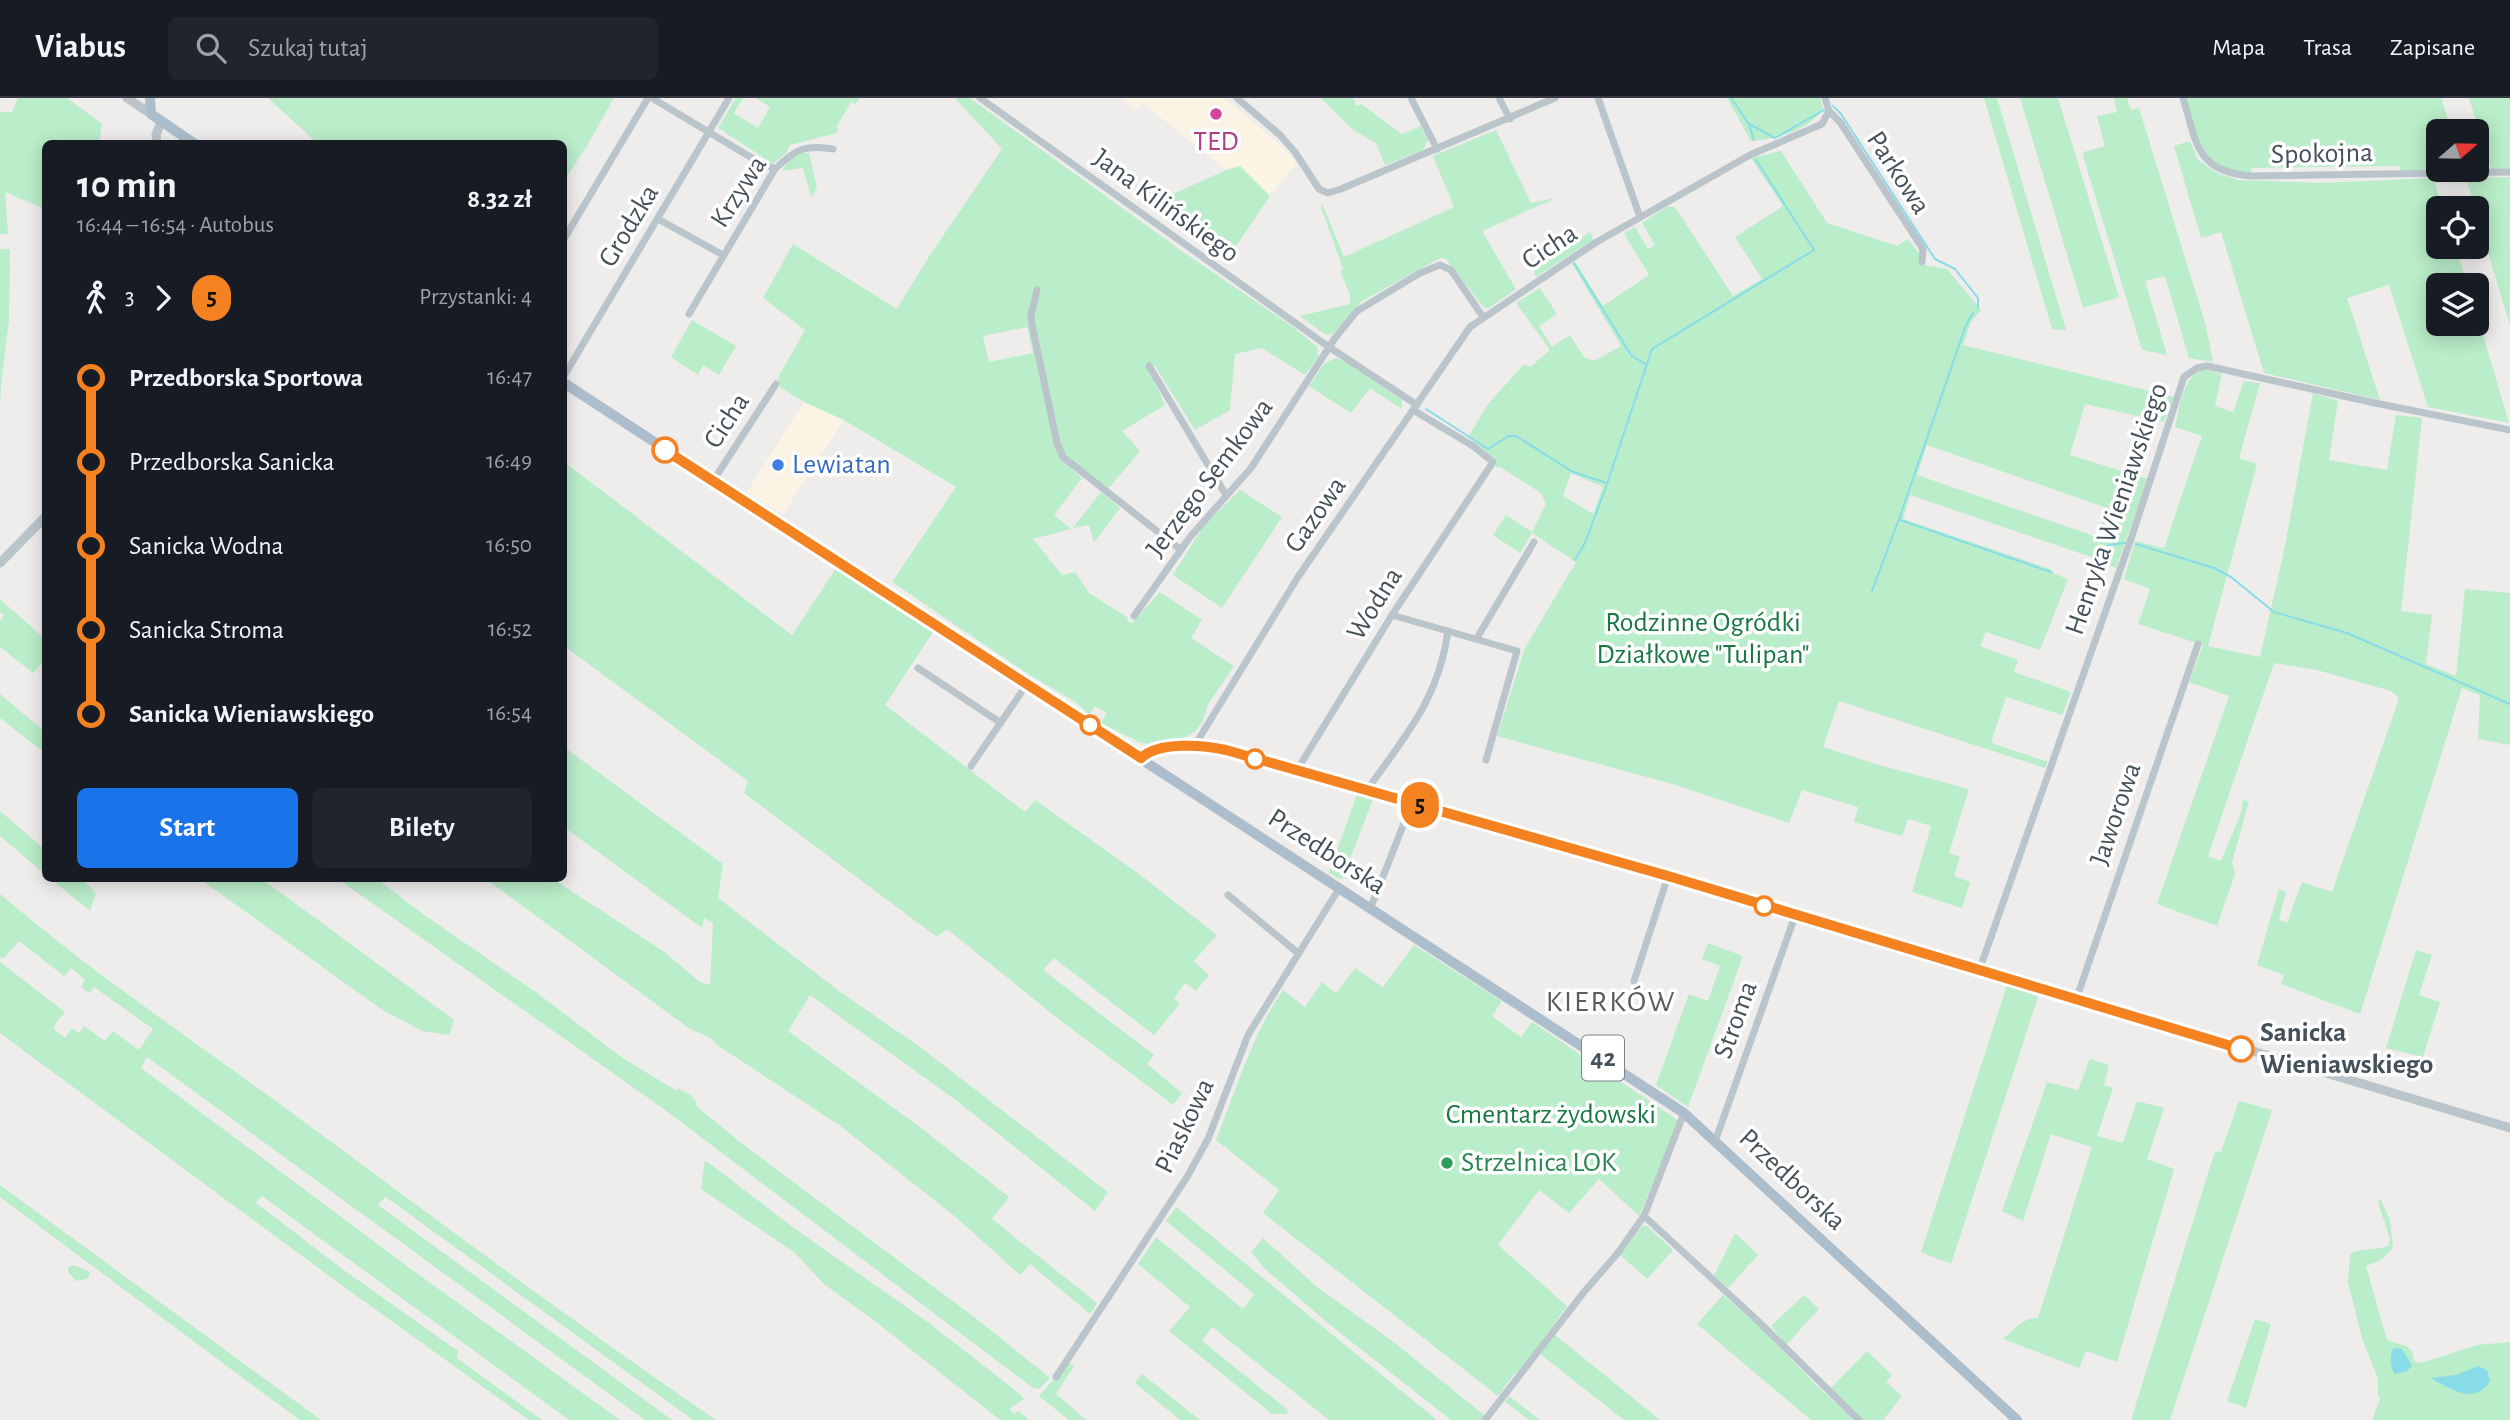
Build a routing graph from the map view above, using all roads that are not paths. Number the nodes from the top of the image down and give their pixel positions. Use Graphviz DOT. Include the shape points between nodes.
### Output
graph roads {
  1 [pos="127,98"];
  2 [pos="150,98"];
  3 [pos="650,98"];
  4 [pos="729,98"];
  5 [pos="980,98"];
  6 [pos="1237,98"];
  7 [pos="1411,98"];
  8 [pos="1499,98"];
  9 [pos="1555,98"];
  10 [pos="1598,98"];
  11 [pos="1825,98"];
  12 [pos="2183,98"];
  13 [pos="151,114"];
  14 [pos="1828,115"];
  15 [pos="1510,119"];
  16 [pos="161,121"];
  17 [pos="710,131"];
  18 [pos="157,140"];
  19 [pos="189,140"];
  20 [pos="832,149"];
  21 [pos="1437,149"];
  22 [pos="775,169"];
  23 [pos="2510,172"];
  24 [pos="1640,217"];
  25 [pos="658,219"];
  26 [pos="567,234"];
  27 [pos="723,255"];
  28 [pos="1922,262"];
  29 [pos="1037,290"];
  30 [pos="689,314"];
  31 [pos="1483,317"];
  32 [pos="1329,347"];
  33 [pos="1149,366"];
  34 [pos="567,371"];
  35 [pos="776,384"];
  36 [pos="567,385"];
  37 [pos="1415,408"];
  38 [pos="2510,430"];
  39 [pos="713,481"];
  40 [pos="1226,495"];
  41 [pos="42,520"];
  42 [pos="1534,542"];
  43 [pos="1181,550"];
  44 [pos="0,563"];
  45 [pos="1392,615"];
  46 [pos="1134,616"];
  47 [pos="1448,631"];
  48 [pos="1477,638"];
  49 [pos="2198,644"];
  50 [pos="918,668"];
  51 [pos="1027,684"];
  52 [pos="1000,723"];
  53 [pos="1195,745"];
  54 [pos="1141,758"];
  55 [pos="1486,760"];
  56 [pos="971,766"];
  57 [pos="1297,771"];
  58 [pos="1367,790"];
  59 [pos="1412,803"];
  60 [pos="1668,876"];
  61 [pos="1340,887"];
  62 [pos="1228,895"];
  63 [pos="1371,907"];
  64 [pos="1796,916"];
  65 [pos="1298,953"];
  66 [pos="1979,971"];
  67 [pos="1634,981"];
  68 [pos="2076,1000"];
  69 [pos="1685,1113"];
  70 [pos="2510,1128"];
  71 [pos="1716,1139"];
  72 [pos="1644,1216"];
  73 [pos="1056,1377"];
  74 [pos="1485,1420"];
  75 [pos="1859,1420"];
  76 [pos="2017,1420"];
  1 -- 13 [label="street"];
  2 -- 13 [label="main road"];
  3 -- 17 [label="street"];
  3 -- 26 [label="street"];
  4 -- 17 [label="street, Grodzka"];
  5 -- 32 [label="street, Jana Kilińskiego"];
  6 -- 21 [label="street" via="1280,135 1323,192 1341,189"];
  7 -- 21 [label="street"];
  8 -- 15 [label="street"];
  9 -- 15 [label="street"];
  10 -- 24 [label="street"];
  11 -- 14 [label="street, Parkowa"];
  12 -- 23 [label="street, Spokojna" via="2198,147 2213,166 2229,173"];
  13 -- 16 [label="main road"];
  14 -- 24 [label="street, Cicha" via="1822,124 1750,155"];
  14 -- 28 [label="street, Parkowa" via="1840,122 1923,249"];
  15 -- 21 [label="street"];
  16 -- 18 [label="street"];
  16 -- 19 [label="main road"];
  17 -- 22 [label="street"];
  17 -- 25 [label="street, Grodzka"];
  20 -- 22 [label="street, Krzywa" via="805,147"];
  22 -- 27 [label="street, Krzywa"];
  24 -- 31 [label="street, Cicha"];
  25 -- 27 [label="street, Krzywa"];
  25 -- 34 [label="street, Grodzka"];
  27 -- 30 [label="street, Krzywa"];
  29 -- 43 [label="street" via="1032,324 1063,457"];
  31 -- 32 [label="street" via="1451,270 1435,266 1361,308"];
  31 -- 37 [label="street, Gazowa" via="1465,333"];
  32 -- 37 [label="street"];
  32 -- 40 [label="street, Jerzego Semkowa" via="1251,468"];
  33 -- 40 [label="street"];
  35 -- 39 [label="street, Cicha"];
  36 -- 39 [label="main road, Przedborska / 42"];
  37 -- 45 [label="street, Wodna" via="1493,462"];
  37 -- 53 [label="street, Gazowa" via="1298,577"];
  38 -- 66 [label="street, Henryka Wieniawskiego" via="2207,366 2184,377"];
  39 -- 51 [label="main road, Przedborska / 42"];
  40 -- 43 [label="street, Jerzego Semkowa"];
  41 -- 44 [label="street"];
  42 -- 48 [label="street"];
  43 -- 46 [label="street, Jerzego Semkowa"];
  45 -- 47 [label="street"];
  45 -- 57 [label="street, Wodna"];
  47 -- 48 [label="street"];
  47 -- 58 [label="street" via="1432,694"];
  48 -- 55 [label="street" via="1517,651"];
  49 -- 68 [label="street, Jaworowa"];
  50 -- 52 [label="street"];
  51 -- 52 [label="street"];
  51 -- 54 [label="main road, Przedborska / 42"];
  52 -- 56 [label="street"];
  53 -- 54 [label="street" via="1150,752"];
  53 -- 57 [label="street"];
  54 -- 61 [label="main road, Przedborska / 42"];
  57 -- 58 [label="street"];
  58 -- 59 [label="street"];
  59 -- 60 [label="street"];
  59 -- 63 [label="street"];
  60 -- 64 [label="street"];
  60 -- 67 [label="street"];
  61 -- 63 [label="main road, Przedborska / 42"];
  61 -- 65 [label="street, Piaskowa"];
  62 -- 65 [label="street"];
  63 -- 69 [label="main road, Przedborska / 42"];
  64 -- 66 [label="street"];
  64 -- 71 [label="street, Stroma"];
  65 -- 73 [label="street, Piaskowa" via="1248,1035 1208,1139 1187,1177"];
  66 -- 68 [label="street"];
  68 -- 70 [label="street"];
  69 -- 71 [label="main road, Przedborska / 42"];
  69 -- 72 [label="street"];
  71 -- 76 [label="main road, Przedborska / 42"];
  72 -- 74 [label="street"];
  72 -- 75 [label="street"];
}
